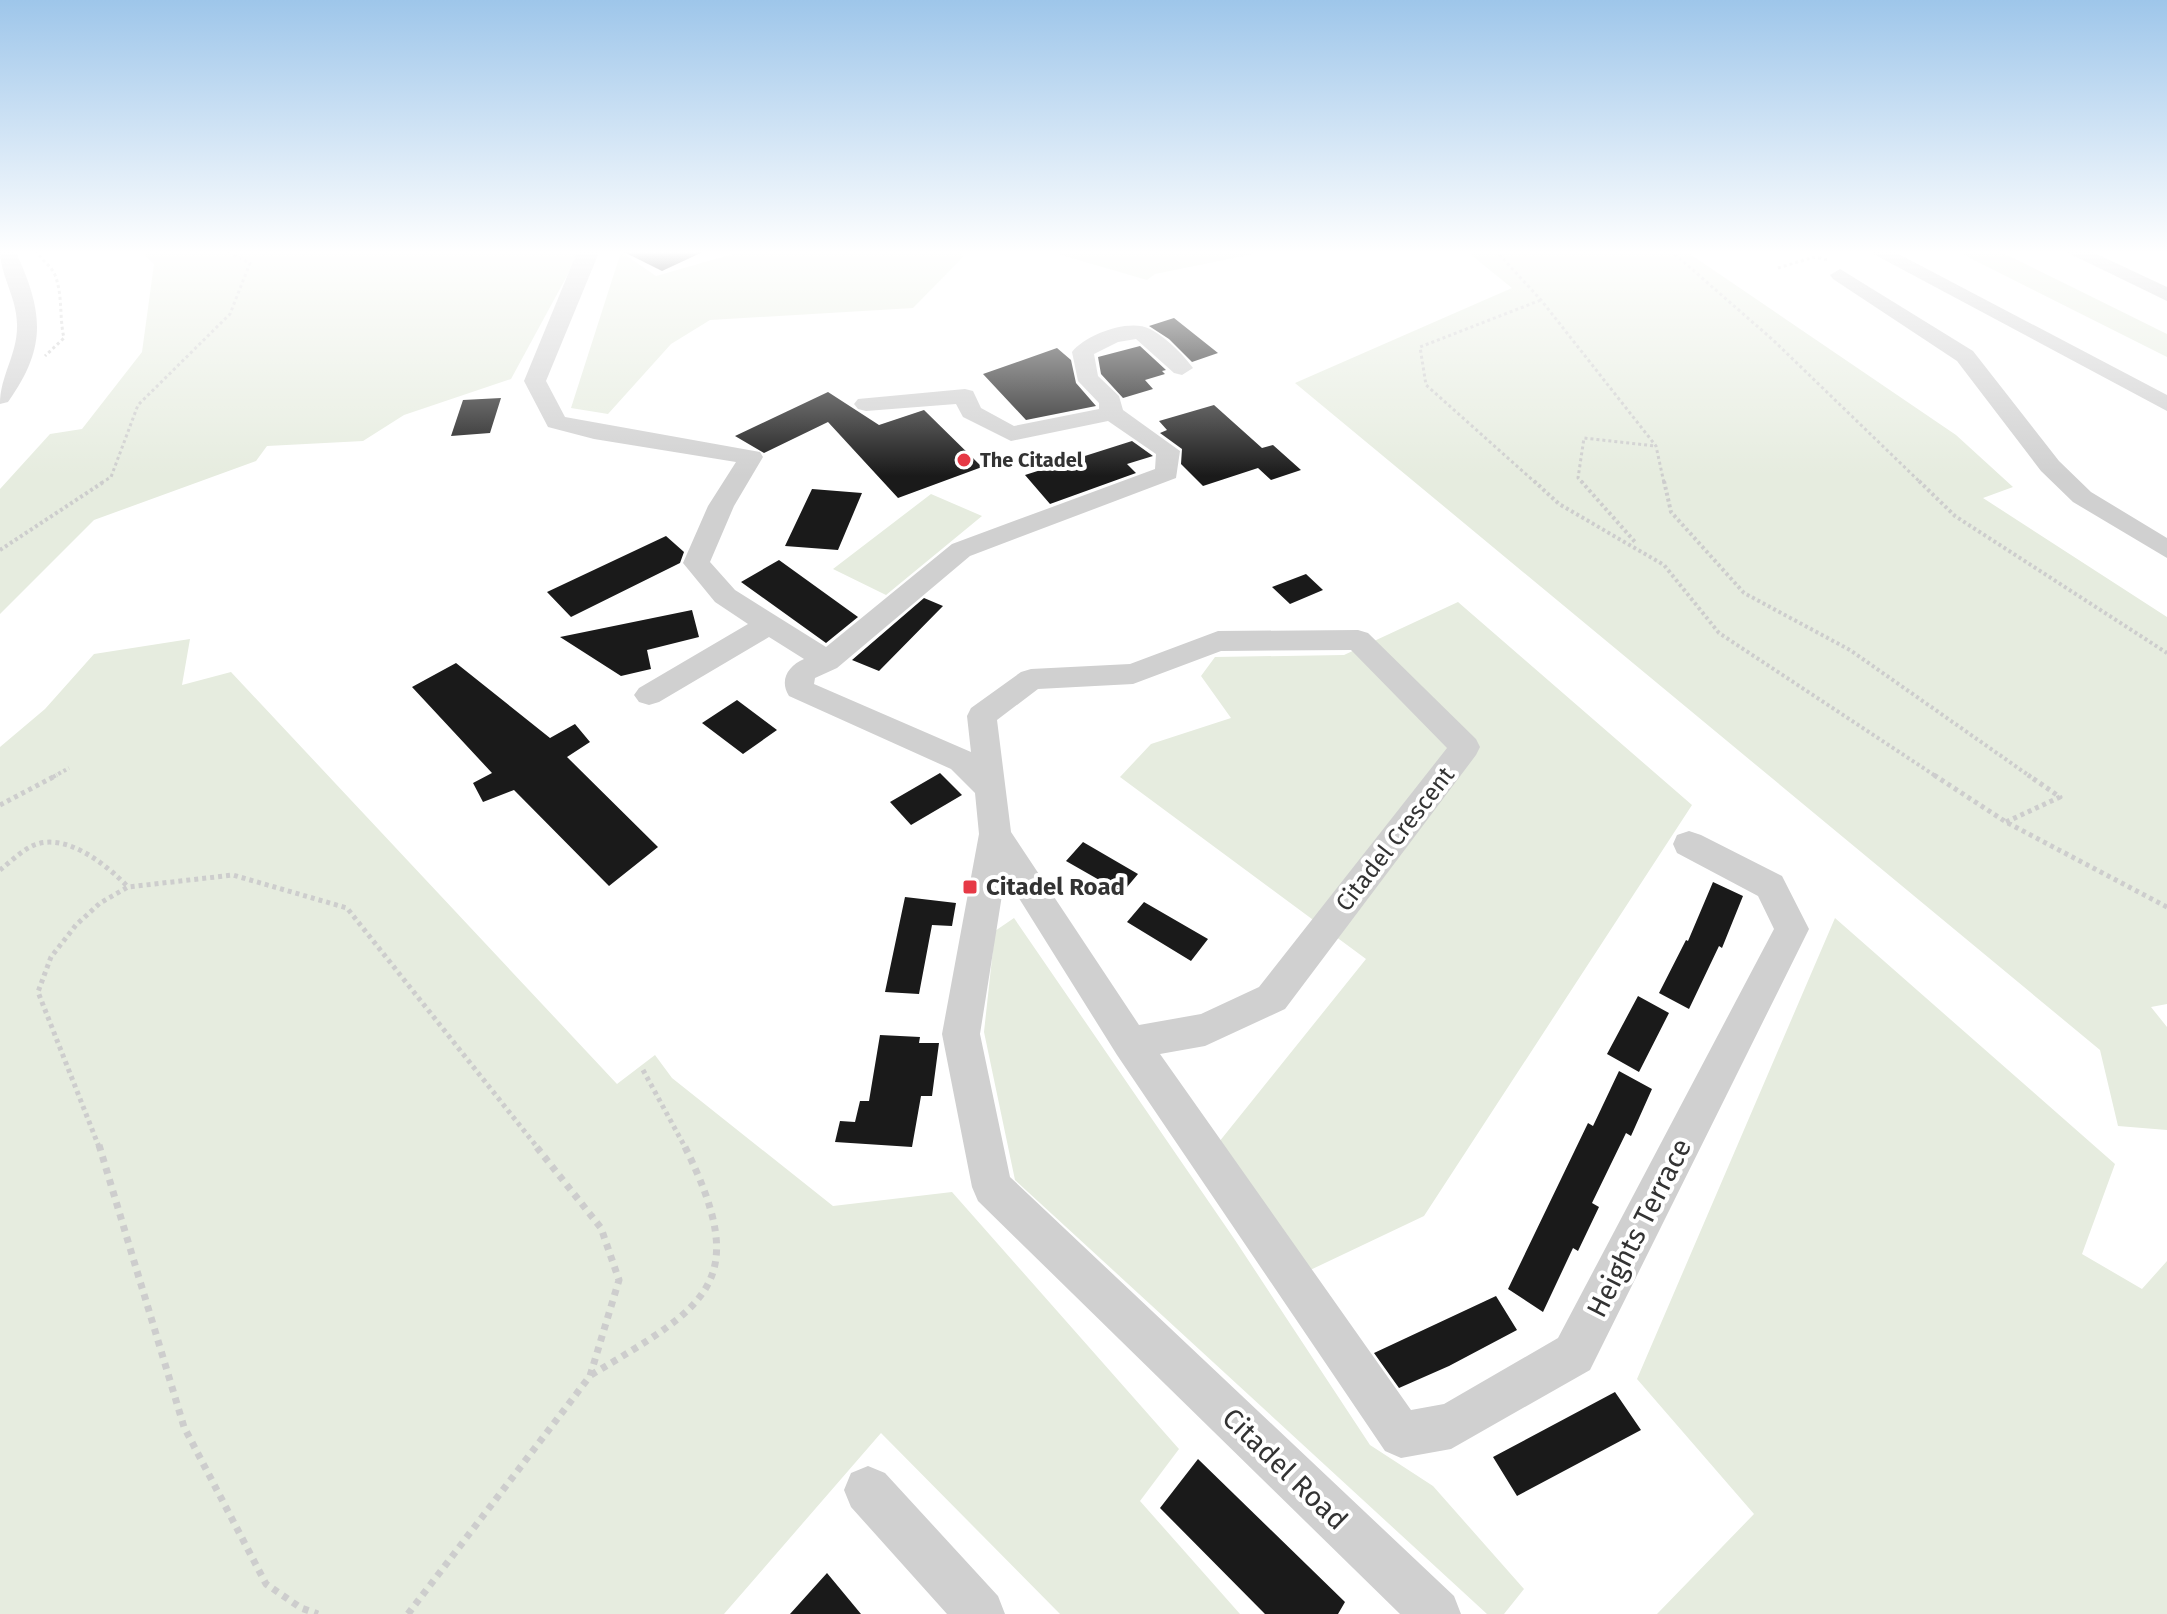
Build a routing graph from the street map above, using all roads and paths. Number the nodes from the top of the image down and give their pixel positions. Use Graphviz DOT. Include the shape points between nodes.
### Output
graph roads {
  1 [pos="28,325"];
  2 [pos="219,325"];
  3 [pos="557,325"];
  4 [pos="1476,325"];
  5 [pos="1561,325"];
  6 [pos="1756,325"];
  7 [pos="1918,325"];
  8 [pos="2018,325"];
  9 [pos="1182,368"];
  10 [pos="0,397"];
  11 [pos="866,404"];
  12 [pos="2167,404"];
  13 [pos="1111,413"];
  14 [pos="1656,446"];
  15 [pos="0,550"];
  16 [pos="1642,550"];
  17 [pos="2167,550"];
  18 [pos="769,624"];
  19 [pos="2167,653"];
  20 [pos="827,661"];
  21 [pos="649,695"];
  22 [pos="69,768"];
  23 [pos="990,789"];
  24 [pos="0,805"];
  25 [pos="2006,822"];
  26 [pos="995,834"];
  27 [pos="1689,844"];
  28 [pos="0,870"];
  29 [pos="128,887"];
  30 [pos="2167,907"];
  31 [pos="1130,1043"];
  32 [pos="643,1070"];
  33 [pos="590,1376"];
  34 [pos="868,1490"];
  35 [pos="318,1614"];
  36 [pos="408,1614"];
  37 [pos="980,1614"];
  38 [pos="1436,1614"];
  1 -- 10 [label="street" via="30,335 14,381"];
  2 -- 15 [label="path" via="138,405 111,477"];
  3 -- 18 [label="street" via="535,381 556,422 751,457 721,506 696,563 725,596"];
  4 -- 16 [label="path" via="1420,347 1426,385 1559,504"];
  5 -- 14 [label="path"];
  6 -- 19 [label="path" via="1955,516"];
  7 -- 17 [label="street" via="1965,356 2082,497"];
  8 -- 12 [label="street"];
  9 -- 13 [label="street" via="1142,333 1092,343 1083,352 1086,379 1111,401"];
  11 -- 13 [label="street" via="965,396 971,412 1011,434"];
  13 -- 20 [label="street" via="1168,451 1167,473 961,550"];
  14 -- 16 [label="path" via="1584,438 1578,478"];
  14 -- 25 [label="path" via="1671,512 1744,593 1850,650 2060,797"];
  16 -- 25 [label="path" via="1664,565 1719,633"];
  18 -- 20 [label="street"];
  18 -- 21 [label="street"];
  20 -- 23 [label="street" via="801,672 799,689 962,761"];
  22 -- 24 [label="path"];
  23 -- 26 [label="street, Citadel Road"];
  23 -- 31 [label="street, Citadel Crescent" via="982,716 1031,679 1133,674 1218,641 1358,640 1465,747 1272,998 1205,1030"];
  25 -- 30 [label="path"];
  26 -- 31 [label="street"];
  26 -- 38 [label="street, Citadel Road" via="961,1034 992,1187"];
  27 -- 31 [label="street, Heights Terrace" via="1770,886 1792,929 1574,1354 1451,1426 1401,1435"];
  28 -- 29 [label="path" via="32,845 84,849 103,860"];
  29 -- 33 [label="path" via="233,875 347,908 601,1228 619,1280"];
  29 -- 35 [label="path" via="76,925 51,957 38,992 103,1156 184,1427 266,1584"];
  32 -- 33 [label="path" via="701,1178 716,1228 718,1263 690,1308"];
  33 -- 36 [label="path"];
  34 -- 37 [label="street"];
}
